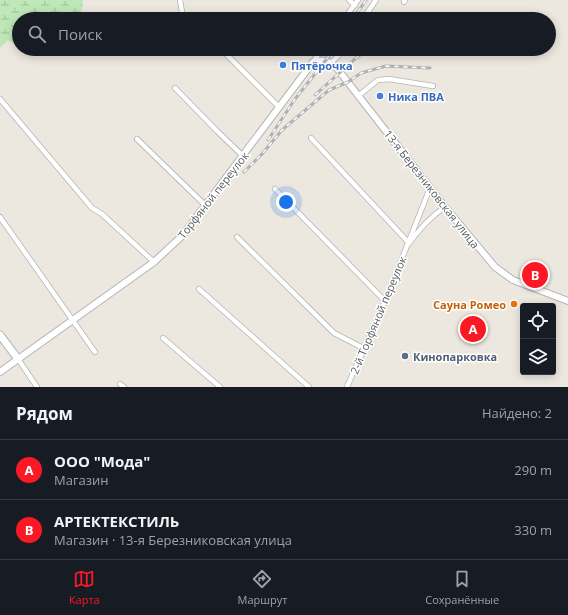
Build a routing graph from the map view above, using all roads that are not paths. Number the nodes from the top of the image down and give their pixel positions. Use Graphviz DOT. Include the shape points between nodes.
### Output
graph roads {
  1 [pos="180,0"];
  2 [pos="349,0"];
  3 [pos="358,0"];
  4 [pos="376,0"];
  5 [pos="355,5"];
  6 [pos="182,12"];
  7 [pos="350,12"];
  8 [pos="368,12"];
  9 [pos="228,56"];
  10 [pos="317,56"];
  11 [pos="338,56"];
  12 [pos="313,62"];
  13 [pos="331,63"];
  14 [pos="433,86"];
  15 [pos="175,88"];
  16 [pos="358,96"];
  17 [pos="0,99"];
  18 [pos="279,107"];
  19 [pos="311,138"];
  20 [pos="137,139"];
  21 [pos="243,156"];
  22 [pos="430,188"];
  23 [pos="275,189"];
  24 [pos="206,206"];
  25 [pos="445,207"];
  26 [pos="0,217"];
  27 [pos="237,237"];
  28 [pos="408,243"];
  29 [pos="154,262"];
  30 [pos="199,289"];
  31 [pos="385,301"];
  32 [pos="568,301"];
  33 [pos="73,321"];
  34 [pos="0,335"];
  35 [pos="163,338"];
  36 [pos="363,348"];
  37 [pos="95,352"];
  38 [pos="18,360"];
  39 [pos="0,372"];
  40 [pos="37,387"];
  41 [pos="220,387"];
  42 [pos="309,387"];
  43 [pos="347,387"];
  1 -- 6 [label="street"];
  2 -- 5 [label="street"];
  3 -- 5 [label="street"];
  4 -- 8 [label="street"];
  5 -- 7 [label="street"];
  9 -- 18 [label="street"];
  10 -- 12 [label="street, Торфяной переулок"];
  11 -- 13 [label="street"];
  12 -- 13 [label="street" via="326,60"];
  12 -- 18 [label="street, Торфяной переулок"];
  13 -- 16 [label="street, 13-я Березниковская улица"];
  14 -- 16 [label="street" via="378,80"];
  15 -- 21 [label="street"];
  16 -- 22 [label="street, 13-я Березниковская улица"];
  17 -- 29 [label="street" via="92,208 102,214"];
  18 -- 21 [label="street, Торфяной переулок"];
  19 -- 28 [label="street"];
  20 -- 24 [label="street"];
  21 -- 24 [label="street, Торфяной переулок"];
  22 -- 25 [label="street, 13-я Березниковская улица"];
  22 -- 28 [label="street, 2-й Торфяной переулок"];
  23 -- 31 [label="street"];
  24 -- 29 [label="street, Торфяной переулок" via="184,235"];
  25 -- 28 [label="street, 2-й Торфяной переулок" via="433,214"];
  25 -- 32 [label="street, 13-я Березниковская улица" via="495,267 522,284"];
  26 -- 33 [label="street"];
  27 -- 36 [label="street" via="334,333"];
  28 -- 31 [label="street, 2-й Торфяной переулок"];
  29 -- 33 [label="street, Торфяной переулок"];
  30 -- 42 [label="street"];
  31 -- 36 [label="street, 2-й Торфяной переулок"];
  33 -- 37 [label="street"];
  33 -- 38 [label="street, Торфяной переулок"];
  34 -- 38 [label="main road"];
  35 -- 41 [label="street"];
  36 -- 43 [label="street, 2-й Торфяной переулок"];
  38 -- 39 [label="street, Торфяной переулок"];
  38 -- 40 [label="street"];
}
